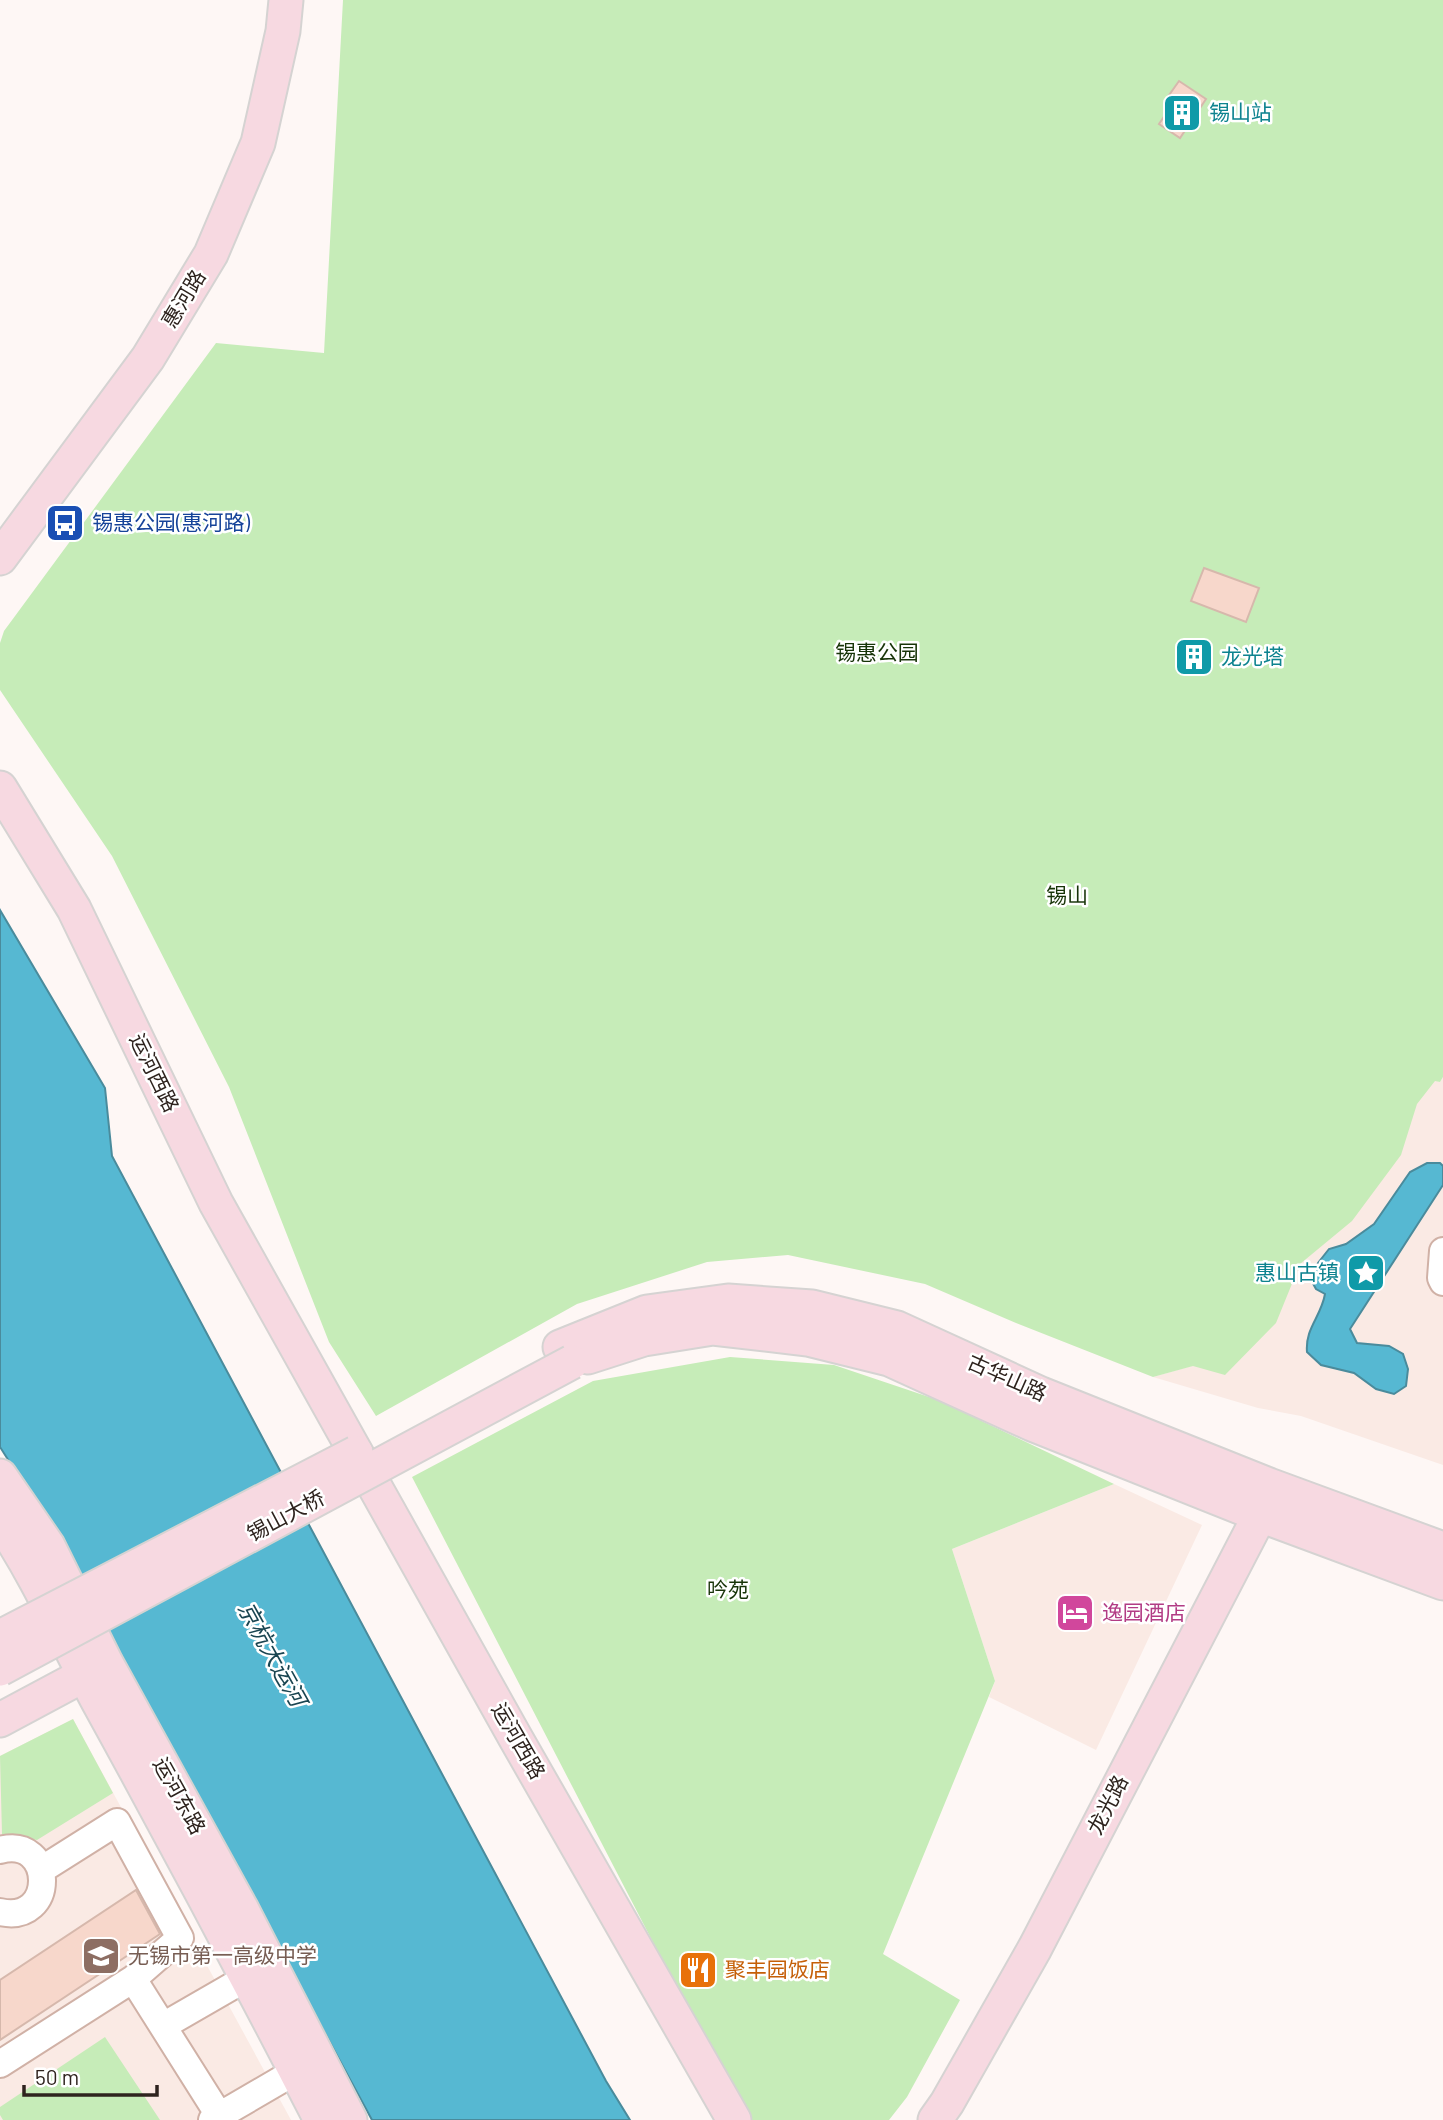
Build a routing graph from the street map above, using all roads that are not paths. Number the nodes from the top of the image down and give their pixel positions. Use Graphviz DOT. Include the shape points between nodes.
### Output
graph roads {
  1 [pos="286,0"];
  2 [pos="0,558"];
  3 [pos="0,788"];
  4 [pos="1443,1251"];
  5 [pos="1443,1282"];
  6 [pos="566,1354"];
  7 [pos="304,1360"];
  8 [pos="0,1476"];
  9 [pos="1264,1500"];
  10 [pos="0,1521"];
  11 [pos="1443,1549"];
  12 [pos="13,1566"];
  13 [pos="1443,1583"];
  14 [pos="0,1637"];
  15 [pos="0,1669"];
  16 [pos="84,1675"];
  17 [pos="0,1720"];
  18 [pos="0,1850"];
  19 [pos="41,1870"];
  20 [pos="0,1912"];
  21 [pos="248,1977"];
  22 [pos="133,1979"];
  23 [pos="163,2026"];
  24 [pos="0,2064"];
  25 [pos="296,2071"];
  26 [pos="218,2118"];
  27 [pos="321,2120"];
  28 [pos="350,2120"];
  29 [pos="709,2120"];
  30 [pos="734,2120"];
  31 [pos="935,2120"];
  1 -- 2 [label="main road, 惠河路" via="258,143 211,254 148,358"];
  3 -- 7 [label="main road, 运河西路" via="74,909 216,1203"];
  4 -- 5 [label="street"];
  6 -- 9 [label="main road, 古华山路" via="647,1312 728,1301 812,1307 897,1328"];
  6 -- 14 [label="main road, 锡山大桥, bridge"];
  6 -- 15 [label="main road, 锡山大桥, bridge"];
  7 -- 29 [label="main road, 运河西路" via="304,1405"];
  7 -- 30 [label="main road, 运河西路"];
  8 -- 28 [label="main road, 运河东路" via="48,1546"];
  9 -- 11 [label="main road, 古华山路"];
  9 -- 13 [label="main road, 古华山路"];
  9 -- 31 [label="main road, 龙光路" via="1035,1948"];
  10 -- 12 [label="main road, 运河东路"];
  12 -- 16 [label="main road, 运河东路"];
  16 -- 17 [label="main road"];
  16 -- 21 [label="main road, 运河东路"];
  18 -- 19 [label="street" via="28,1853"];
  19 -- 20 [label="street" via="36,1901 19,1912"];
  19 -- 22 [label="street" via="117,1822 180,1938"];
  21 -- 23 [label="street"];
  21 -- 25 [label="main road, 运河东路"];
  22 -- 23 [label="street"];
  22 -- 24 [label="street"];
  23 -- 26 [label="street"];
  25 -- 26 [label="street"];
  25 -- 27 [label="main road, 运河东路"];
}
